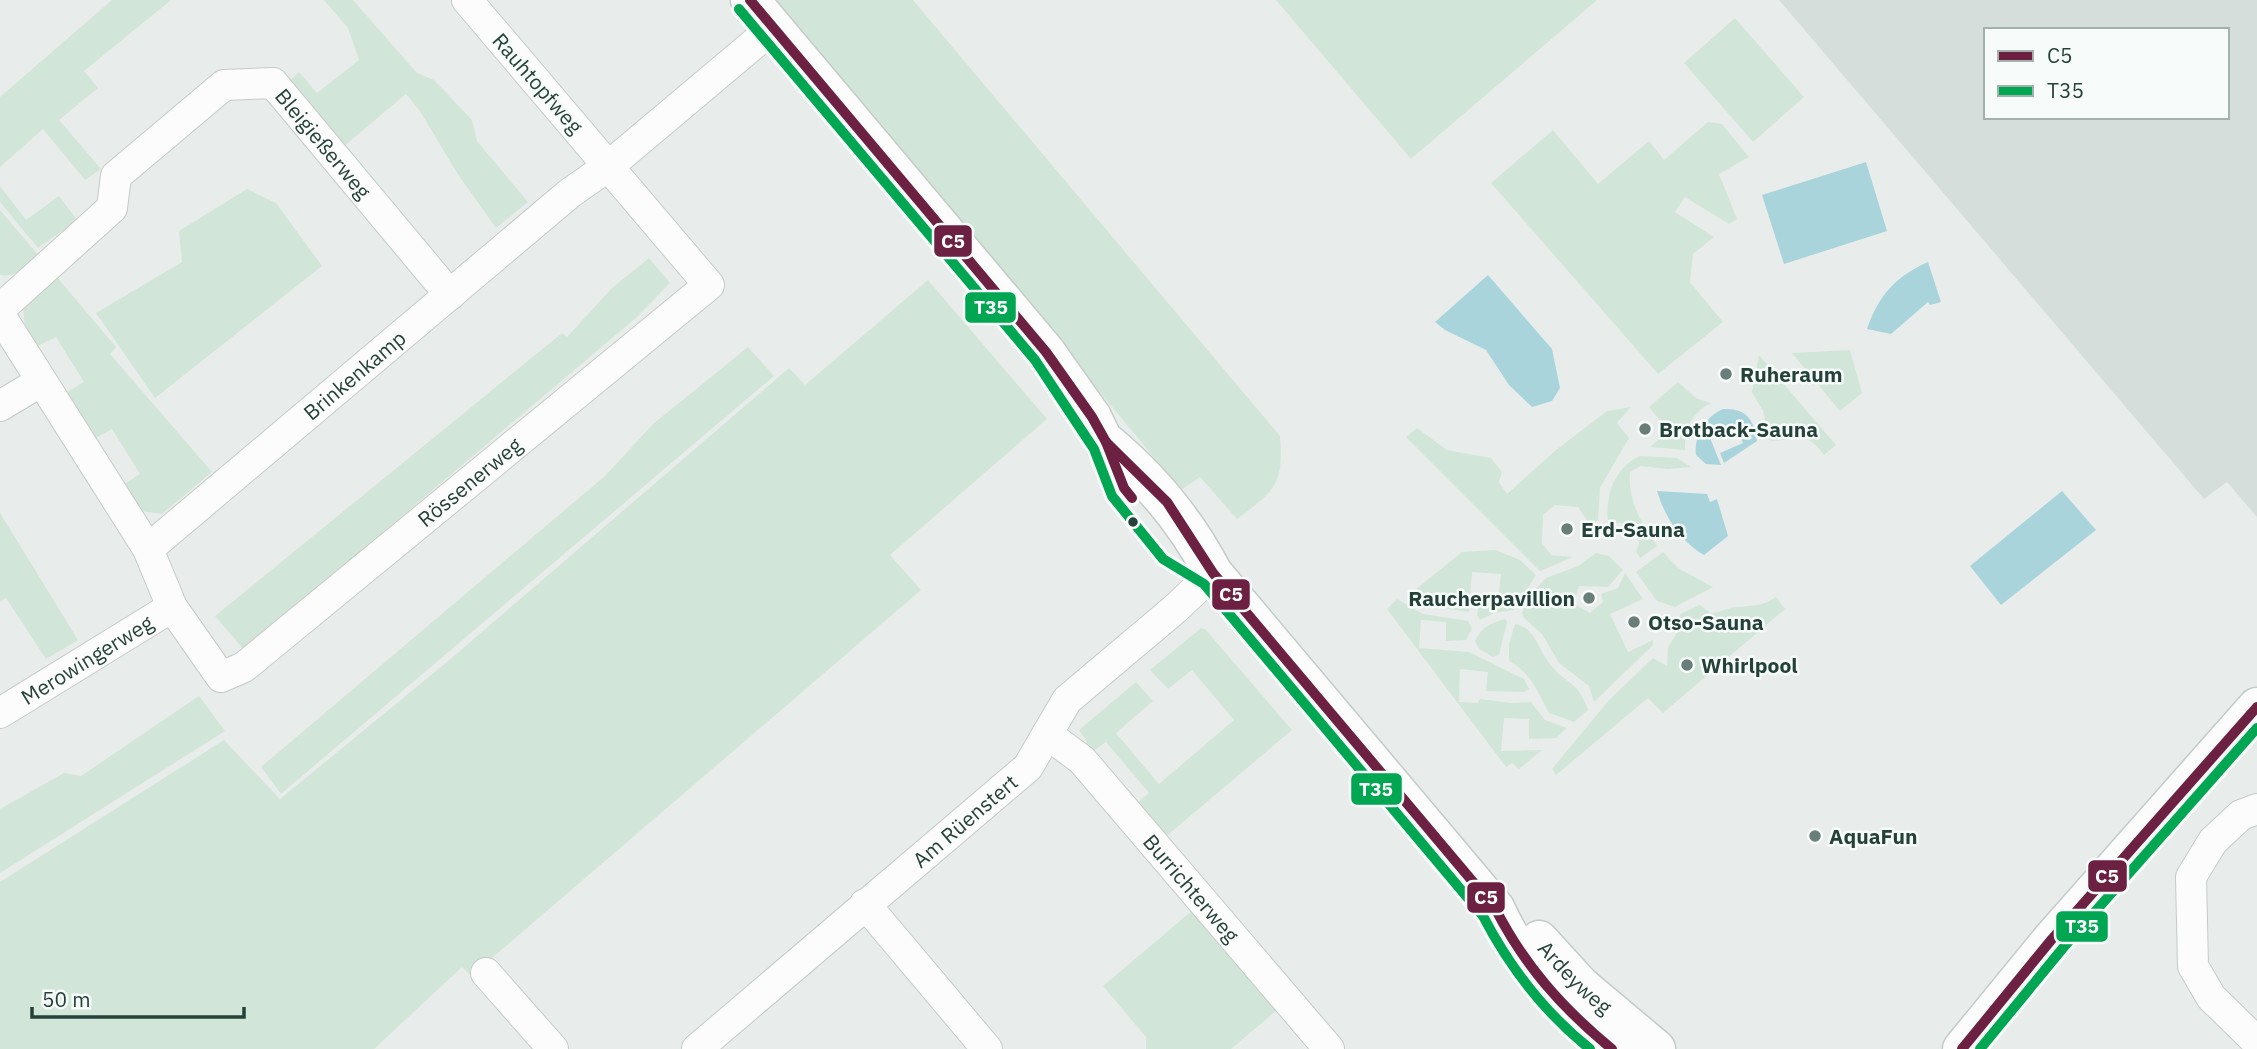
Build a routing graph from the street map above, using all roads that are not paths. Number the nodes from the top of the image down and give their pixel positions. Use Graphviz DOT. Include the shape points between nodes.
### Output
graph roads {
  1 [pos="467,0"];
  2 [pos="762,14"];
  3 [pos="610,165"];
  4 [pos="450,295"];
  5 [pos="0,309"];
  6 [pos="0,315"];
  7 [pos="40,382"];
  8 [pos="0,406"];
  9 [pos="148,549"];
  10 [pos="1213,573"];
  11 [pos="172,607"];
  12 [pos="2257,706"];
  13 [pos="0,713"];
  14 [pos="1047,734"];
  15 [pos="2257,809"];
  16 [pos="865,904"];
  17 [pos="1495,908"];
  18 [pos="486,973"];
  19 [pos="2257,1042"];
  20 [pos="1963,1043"];
  21 [pos="553,1049"];
  22 [pos="697,1049"];
  23 [pos="988,1049"];
  24 [pos="1329,1049"];
  25 [pos="1612,1049"];
  26 [pos="1656,1049"];
  1 -- 3 [label="street, Rauhtopfweg"];
  2 -- 3 [label="street, Brinkenkamp"];
  2 -- 10 [label="main road, Ardeyweg" via="1045,352 1106,442 1124,488 1161,534 1174,550"];
  3 -- 4 [label="street, Brinkenkamp"];
  3 -- 11 [label="street, Rössenerweg" via="709,285 244,667 221,677"];
  4 -- 5 [label="street, Bleigießerweg" via="273,83 224,85 116,176 112,208"];
  4 -- 9 [label="street, Brinkenkamp"];
  6 -- 7 [label="street"];
  7 -- 8 [label="street"];
  7 -- 9 [label="street"];
  9 -- 11 [label="street, Rössenerweg"];
  10 -- 14 [label="street, Am Rüenstert" via="1067,700"];
  10 -- 17 [label="main road, Ardeyweg"];
  11 -- 13 [label="street, Merowingerweg"];
  12 -- 20 [label="main road"];
  14 -- 16 [label="street, Am Rüenstert" via="1028,767"];
  14 -- 24 [label="street, Burrichterweg" via="1082,760"];
  15 -- 19 [label="street" via="2241,815 2213,841 2191,877 2193,966 2211,997"];
  16 -- 22 [label="street, Am Rüenstert"];
  16 -- 23 [label="street"];
  17 -- 25 [label="main road, Ardeyweg" via="1525,963 1562,1006"];
  17 -- 26 [label="main road, Ardeyweg" via="1534,934 1581,986"];
  18 -- 21 [label="street"];
}
